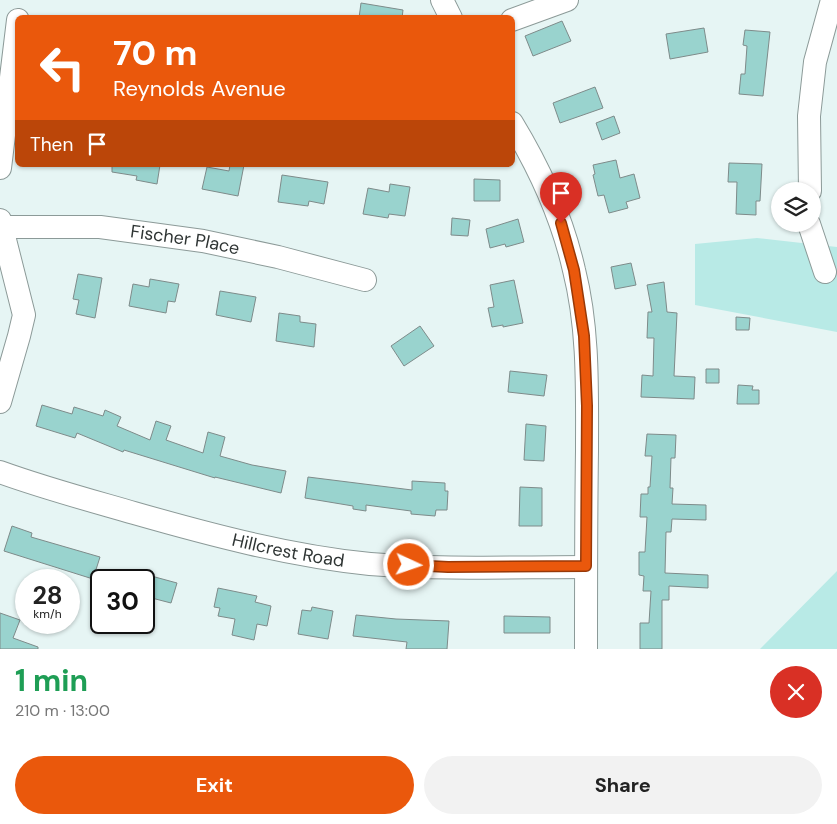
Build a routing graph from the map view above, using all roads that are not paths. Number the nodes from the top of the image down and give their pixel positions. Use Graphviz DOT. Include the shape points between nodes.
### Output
graph roads {
  1 [pos="20,0"];
  2 [pos="442,0"];
  3 [pos="567,0"];
  4 [pos="827,1"];
  5 [pos="18,15"];
  6 [pos="450,15"];
  7 [pos="515,19"];
  8 [pos="15,44"];
  9 [pos="515,128"];
  10 [pos="0,168"];
  11 [pos="810,182"];
  12 [pos="1,224"];
  13 [pos="812,232"];
  14 [pos="825,272"];
  15 [pos="365,280"];
  16 [pos="0,402"];
  17 [pos="0,472"];
  18 [pos="586,566"];
  19 [pos="586,649"];
  1 -- 5 [label="street"];
  2 -- 6 [label="street"];
  3 -- 7 [label="street"];
  4 -- 11 [label="street" via="814,62"];
  8 -- 10 [label="street"];
  9 -- 18 [label="street" via="547,186 561,223 579,292 586,358"];
  12 -- 15 [label="street, Fischer Place" via="100,226 203,241 278,256"];
  12 -- 16 [label="street" via="24,314"];
  13 -- 14 [label="street"];
  17 -- 18 [label="street, Hillcrest Road" via="205,533 300,553 370,564"];
  18 -- 19 [label="street"];
}
